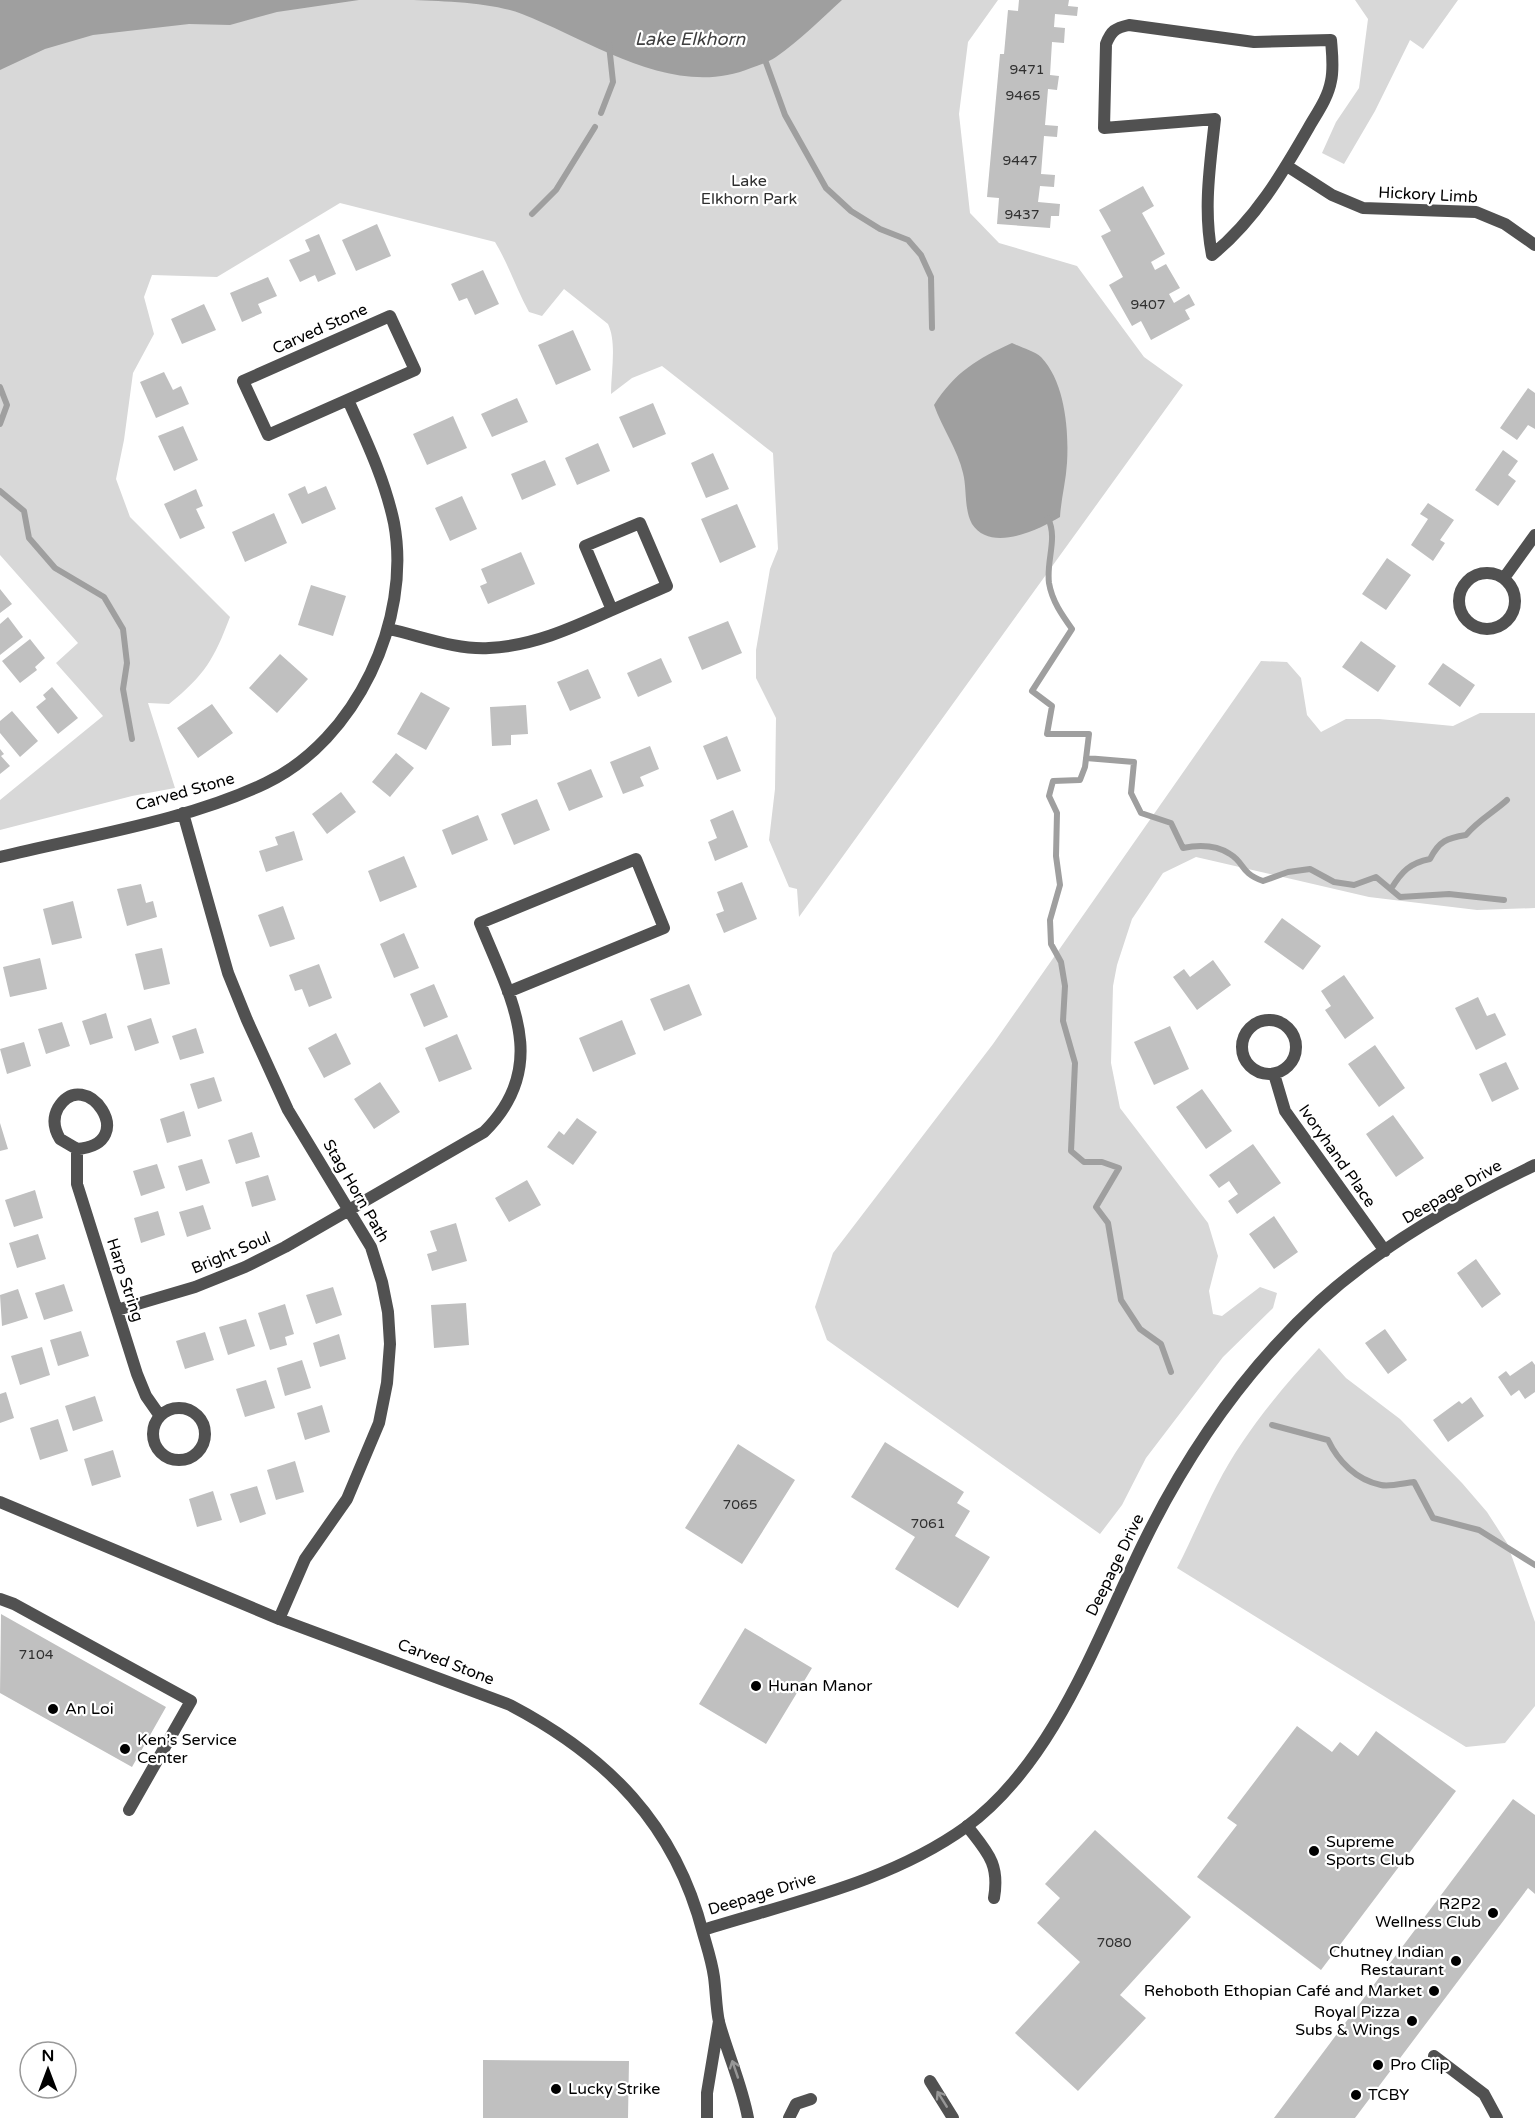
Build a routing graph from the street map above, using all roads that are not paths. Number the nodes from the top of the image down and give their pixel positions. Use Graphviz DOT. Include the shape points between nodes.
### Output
graph roads {
  1 [pos="1287,166"];
  2 [pos="1535,244"];
  3 [pos="348,400"];
  4 [pos="1535,535"];
  5 [pos="1504,578"];
  6 [pos="612,610"];
  7 [pos="389,629"];
  8 [pos="183,813"];
  9 [pos="0,857"];
  10 [pos="508,992"];
  11 [pos="1274,1074"];
  12 [pos="77,1149"];
  13 [pos="1535,1165"];
  14 [pos="351,1210"];
  15 [pos="1385,1251"];
  16 [pos="117,1310"];
  17 [pos="160,1416"];
  18 [pos="0,1502"];
  19 [pos="0,1599"];
  20 [pos="279,1619"];
  21 [pos="129,1810"];
  22 [pos="967,1826"];
  23 [pos="994,1898"];
  24 [pos="703,1930"];
  25 [pos="719,2020"];
  26 [pos="1434,2056"];
  27 [pos="930,2081"];
  28 [pos="810,2099"];
  29 [pos="707,2118"];
  30 [pos="748,2118"];
  31 [pos="789,2118"];
  32 [pos="953,2118"];
  33 [pos="1497,2118"];
  1 -- 1 [label="street" via="1332,81 1331,40 1254,42 1129,25 1110,33 1105,63 1104,128 1215,120 1206,200 1212,255 1251,219"];
  1 -- 2 [label="street, Hickory Limb" via="1332,195 1363,208 1476,212 1505,224"];
  3 -- 3 [label="street, Carved Stone" via="415,370 390,316 243,381 268,435"];
  3 -- 7 [label="street, Carved Stone" via="376,464 394,526 397,558"];
  4 -- 5 [label="street"];
  5 -- 5 [label="street" via="1486,573 1476,575 1464,585 1460,605 1469,622 1489,629 1511,616 1515,597"];
  6 -- 6 [label="street" via="585,546 640,523 667,586"];
  6 -- 7 [label="street" via="548,638 488,648"];
  7 -- 8 [label="street, Carved Stone" via="341,721 317,749 268,782"];
  8 -- 9 [label="street, Carved Stone"];
  8 -- 14 [label="street, Stag Horn Path" via="228,973 247,1020 288,1110"];
  10 -- 10 [label="street, Bright Soul" via="480,923 636,859 664,928"];
  10 -- 14 [label="street, Bright Soul" via="516,1015 521,1062 518,1082 501,1116 484,1132"];
  11 -- 11 [label="street" via="1291,1063 1296,1043 1281,1022 1261,1020 1246,1031 1241,1052 1251,1068"];
  11 -- 15 [label="street, Ivoryhand Place" via="1285,1111"];
  12 -- 12 [label="street" via="60,1139 54,1122 56,1110 70,1097 87,1096 104,1109 107,1125 96,1144"];
  12 -- 16 [label="street, Harp String" via="77,1184"];
  13 -- 15 [label="street, Deepage Drive" via="1448,1210"];
  14 -- 16 [label="street, Bright Soul" via="244,1268"];
  14 -- 20 [label="street, Stag Horn Path" via="371,1247 382,1282 390,1344 387,1383 366,1460 347,1499 305,1559"];
  15 -- 22 [label="street, Deepage Drive" via="1322,1300 1283,1338 1209,1428 1172,1489 1049,1734 1012,1782"];
  16 -- 17 [label="street, Harp String" via="137,1374"];
  17 -- 17 [label="street" via="153,1434 161,1453 178,1460 200,1450 204,1426 192,1411 172,1408"];
  18 -- 20 [label="street, Carved Stone"];
  19 -- 21 [label="street" via="191,1701"];
  20 -- 24 [label="street, Carved Stone" via="481,1692 580,1746 620,1781 659,1830 691,1893"];
  22 -- 23 [label="street" via="990,1855 995,1868"];
  22 -- 24 [label="street, Deepage Drive" via="889,1870"];
  24 -- 25 [label="street, Carved Stone" via="714,1974"];
  25 -- 29 [label="street, Carved Stone" via="707,2093"];
  30 -- 25 [label="street, Carved Stone, one-way"];
  26 -- 33 [label="street" via="1484,2094"];
  32 -- 27 [label="street, one-way"];
  28 -- 31 [label="street" via="796,2104"];
}
